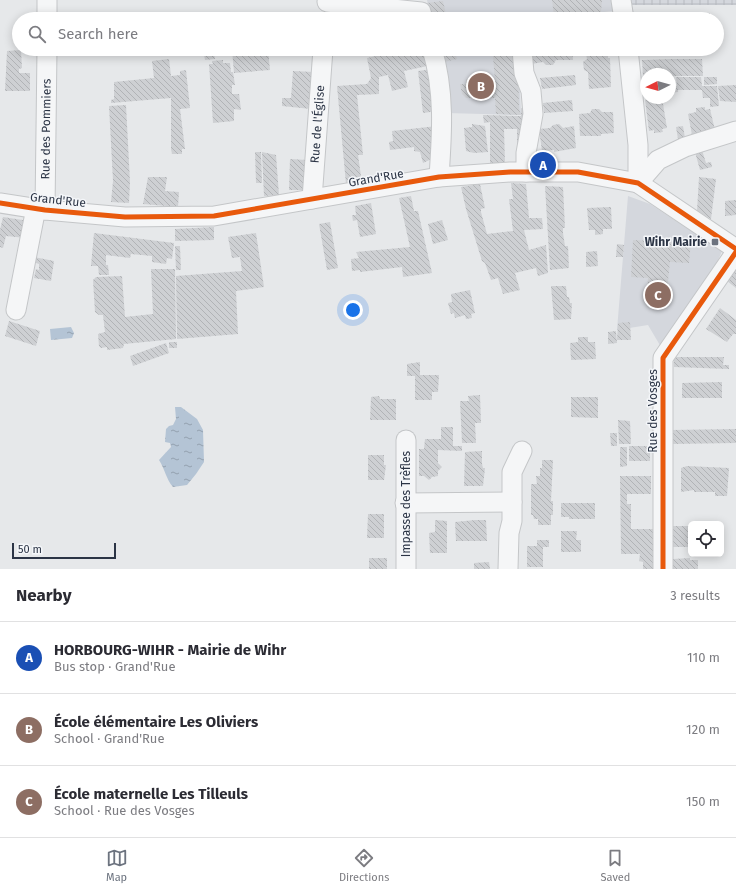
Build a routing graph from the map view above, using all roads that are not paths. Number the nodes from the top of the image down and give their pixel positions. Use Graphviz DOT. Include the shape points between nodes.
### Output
graph roads {
  1 [pos="48,0"];
  2 [pos="326,7"];
  3 [pos="47,12"];
  4 [pos="421,12"];
  5 [pos="47,56"];
  6 [pos="322,56"];
  7 [pos="434,56"];
  8 [pos="523,56"];
  9 [pos="629,56"];
  10 [pos="736,131"];
  11 [pos="526,172"];
  12 [pos="439,177"];
  13 [pos="638,183"];
  14 [pos="312,199"];
  15 [pos="0,203"];
  16 [pos="40,209"];
  17 [pos="736,250"];
  18 [pos="16,310"];
  19 [pos="406,440"];
  20 [pos="522,451"];
  21 [pos="512,502"];
  22 [pos="405,503"];
  23 [pos="406,569"];
  24 [pos="508,569"];
  25 [pos="663,569"];
  1 -- 3 [label="street"];
  2 -- 4 [label="street"];
  5 -- 16 [label="street, Rue des Pommiers"];
  6 -- 14 [label="street, Rue de l'Église"];
  7 -- 12 [label="street" via="443,114"];
  8 -- 11 [label="street" via="524,73 531,91 533,114 526,153"];
  9 -- 13 [label="street" via="638,145"];
  10 -- 13 [label="street" via="658,160"];
  11 -- 12 [label="street, Grand'Rue"];
  11 -- 13 [label="street, Grand'Rue" via="578,172"];
  12 -- 14 [label="street, Grand'Rue"];
  13 -- 17 [label="street, Grand'Rue"];
  14 -- 16 [label="street, Grand'Rue" via="214,216 125,217"];
  15 -- 16 [label="street, Grand'Rue"];
  16 -- 18 [label="street, Rue des Pommiers"];
  17 -- 25 [label="street, Rue des Vosges" via="663,358"];
  19 -- 22 [label="street, Impasse des Trèfles"];
  20 -- 21 [label="street" via="512,472"];
  21 -- 22 [label="street"];
  21 -- 24 [label="street"];
  22 -- 23 [label="street, Impasse des Trèfles"];
}
